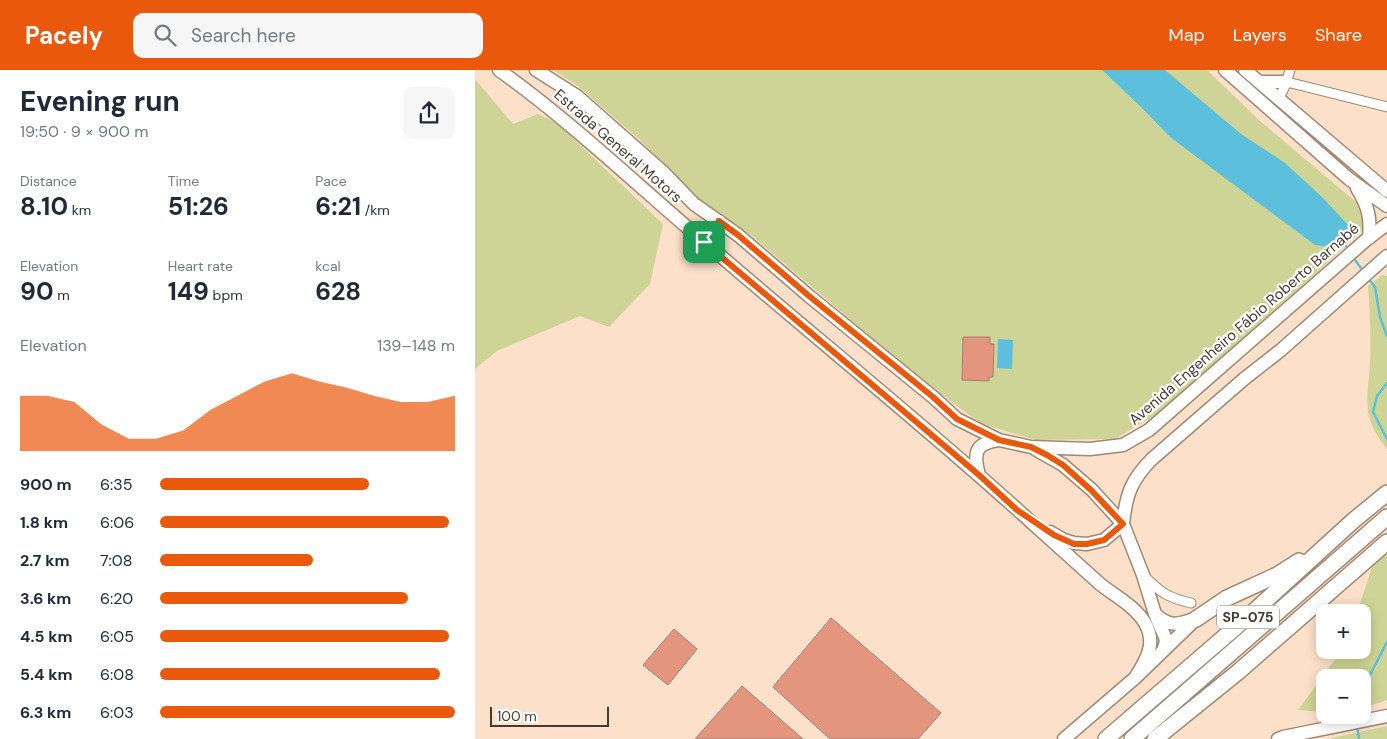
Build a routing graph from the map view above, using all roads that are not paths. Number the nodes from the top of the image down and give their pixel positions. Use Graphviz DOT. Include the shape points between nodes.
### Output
graph roads {
  1 [pos="499,70"];
  2 [pos="536,70"];
  3 [pos="1245,70"];
  4 [pos="1227,71"];
  5 [pos="1289,76"];
  6 [pos="1260,82"];
  7 [pos="1279,98"];
  8 [pos="1387,107"];
  9 [pos="1270,109"];
  10 [pos="1349,179"];
  11 [pos="1387,191"];
  12 [pos="1387,206"];
  13 [pos="719,221"];
  14 [pos="1387,224"];
  15 [pos="1368,239"];
  16 [pos="704,242"];
  17 [pos="1385,258"];
  18 [pos="999,440"];
  19 [pos="1031,447"];
  20 [pos="979,475"];
  21 [pos="1387,493"];
  22 [pos="1017,510"];
  23 [pos="1387,517"];
  24 [pos="1354,520"];
  25 [pos="1123,524"];
  26 [pos="1387,542"];
  27 [pos="1143,575"];
  28 [pos="1191,603"];
  29 [pos="1155,614"];
  30 [pos="1196,619"];
  31 [pos="1164,648"];
  32 [pos="1135,678"];
  33 [pos="1387,716"];
  34 [pos="1064,739"];
  35 [pos="1107,739"];
  36 [pos="1132,739"];
  37 [pos="1155,739"];
  38 [pos="1278,739"];
  1 -- 16 [label="main road, Estrada General Motors" via="535,96"];
  2 -- 13 [label="main road, Estrada General Motors" via="577,96 694,204"];
  3 -- 6 [label="main road"];
  4 -- 9 [label="main road"];
  5 -- 6 [label="main road"];
  5 -- 7 [label="street"];
  5 -- 8 [label="street"];
  6 -- 7 [label="main road"];
  7 -- 9 [label="main road"];
  7 -- 11 [label="main road"];
  9 -- 10 [label="main road"];
  10 -- 12 [label="main road"];
  10 -- 15 [label="main road" via="1369,213"];
  13 -- 16 [label="main road"];
  13 -- 18 [label="main road, Estrada General Motors" via="957,419"];
  14 -- 15 [label="main road, Avenida Engenheiro Fábio Roberto Barnabé"];
  15 -- 19 [label="main road, Avenida Engenheiro Fábio Roberto Barnabé" via="1149,430 1123,445 1090,449"];
  16 -- 20 [label="main road, Estrada General Motors"];
  17 -- 25 [label="main road" via="1142,469 1129,492"];
  18 -- 19 [label="main road, Estrada General Motors"];
  18 -- 20 [label="main road" via="985,443 977,450 975,457"];
  19 -- 25 [label="main road" via="1063,465"];
  20 -- 22 [label="main road, Estrada General Motors"];
  21 -- 24 [label="highway, SP-075"];
  22 -- 25 [label="main road" via="1054,535 1074,544 1104,540"];
  22 -- 32 [label="main road, Estrada General Motors" via="1144,621 1151,643 1148,656"];
  23 -- 36 [label="highway, SP-075"];
  24 -- 30 [label="highway" via="1296,564 1227,598"];
  24 -- 35 [label="highway, SP-075"];
  25 -- 27 [label="main road"];
  26 -- 37 [label="highway" via="1238,672"];
  27 -- 28 [label="street" via="1167,596"];
  27 -- 29 [label="main road"];
  29 -- 30 [label="main road" via="1171,624"];
  29 -- 31 [label="main road" via="1165,636"];
  30 -- 31 [label="main road"];
  31 -- 32 [label="main road"];
  32 -- 34 [label="main road"];
  33 -- 38 [label="main road"];
}
